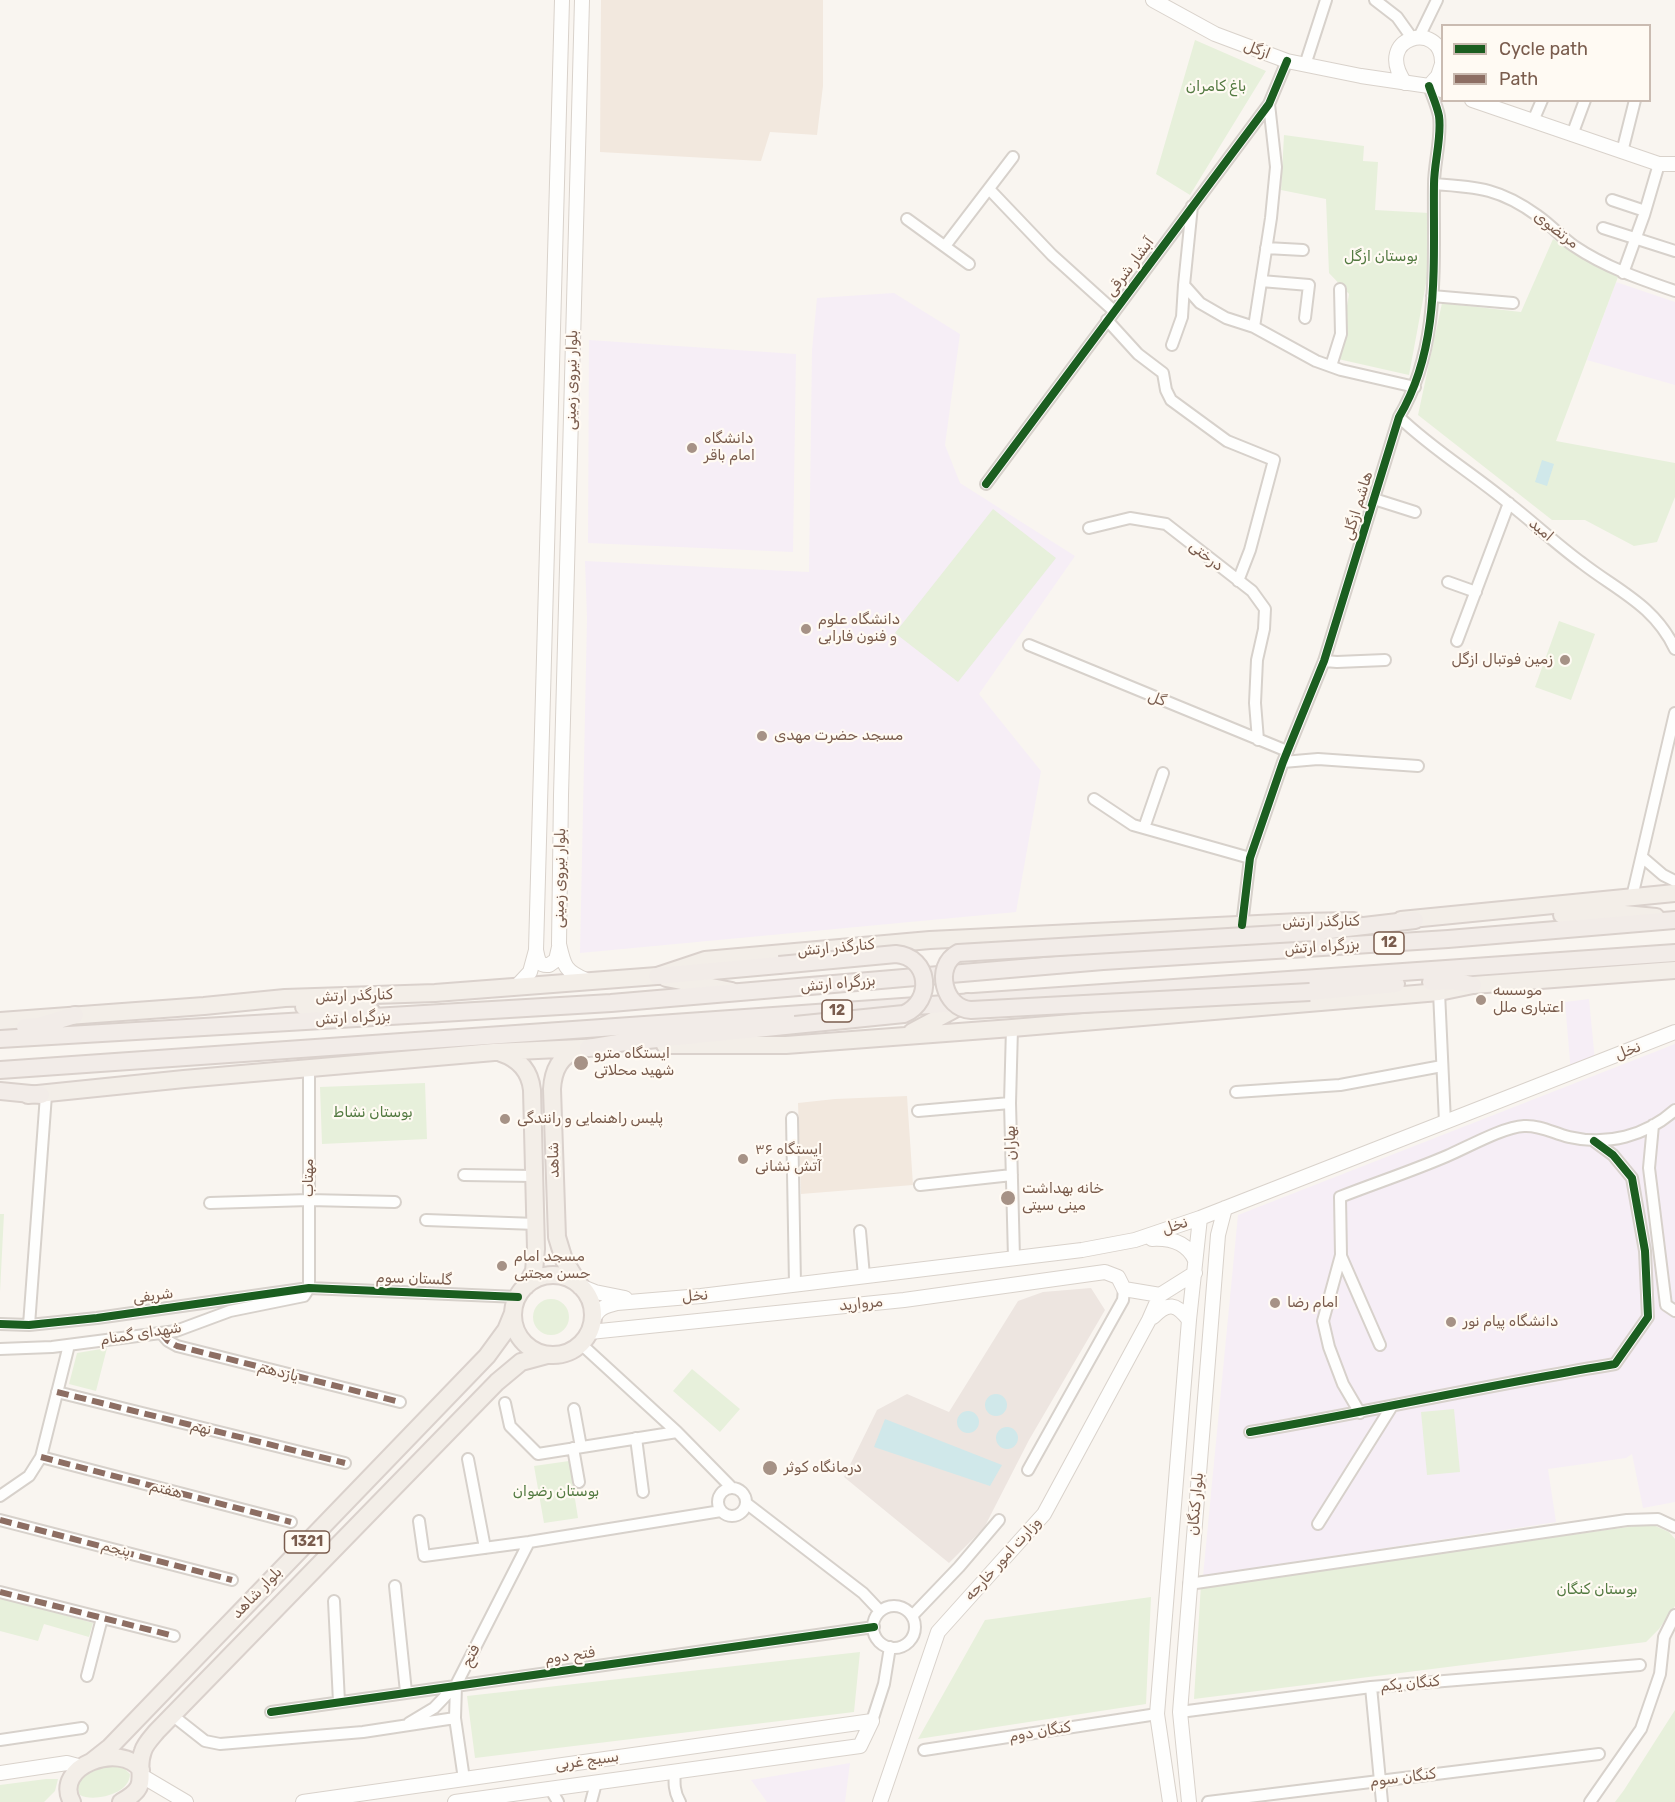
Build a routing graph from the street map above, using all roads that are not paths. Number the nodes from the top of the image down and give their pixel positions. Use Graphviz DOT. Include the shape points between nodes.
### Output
graph roads {
  1 [pos="562,0"];
  2 [pos="582,0"];
  3 [pos="1326,0"];
  4 [pos="1375,0"];
  5 [pos="1437,0"];
  6 [pos="1156,1"];
  7 [pos="1415,38"];
  8 [pos="561,55"];
  9 [pos="580,55"];
  10 [pos="1441,57"];
  11 [pos="1287,61"];
  12 [pos="1305,65"];
  13 [pos="1441,68"];
  14 [pos="1406,83"];
  15 [pos="1429,86"];
  16 [pos="1441,89"];
  17 [pos="1478,102"];
  18 [pos="1541,102"];
  19 [pos="1584,102"];
  20 [pos="1634,102"];
  21 [pos="1269,104"];
  22 [pos="1533,121"];
  23 [pos="1572,135"];
  24 [pos="1622,152"];
  25 [pos="1013,157"];
  26 [pos="1659,164"];
  27 [pos="1675,165"];
  28 [pos="1434,184"];
  29 [pos="989,189"];
  30 [pos="1612,200"];
  31 [pos="1192,206"];
  32 [pos="1645,211"];
  33 [pos="907,219"];
  34 [pos="1603,228"];
  35 [pos="1634,238"];
  36 [pos="945,246"];
  37 [pos="1266,248"];
  38 [pos="1303,250"];
  39 [pos="1675,251"];
  40 [pos="969,264"];
  41 [pos="1623,273"];
  42 [pos="1261,281"];
  43 [pos="1184,285"];
  44 [pos="1340,289"];
  45 [pos="1675,291"];
  46 [pos="1432,296"];
  47 [pos="1513,303"];
  48 [pos="1114,311"];
  49 [pos="1305,318"];
  50 [pos="1107,320"];
  51 [pos="1254,327"];
  52 [pos="1172,345"];
  53 [pos="1331,366"];
  54 [pos="1415,387"];
  55 [pos="1399,417"];
  56 [pos="986,484"];
  57 [pos="1374,499"];
  58 [pos="1509,503"];
  59 [pos="1415,512"];
  60 [pos="1089,528"];
  61 [pos="1239,581"];
  62 [pos="1448,582"];
  63 [pos="1476,592"];
  64 [pos="1457,641"];
  65 [pos="1029,645"];
  66 [pos="1675,649"];
  67 [pos="1385,660"];
  68 [pos="1324,661"];
  69 [pos="1675,713"];
  70 [pos="1258,740"];
  71 [pos="1285,757"];
  72 [pos="541,760"];
  73 [pos="562,760"];
  74 [pos="1418,766"];
  75 [pos="1163,773"];
  76 [pos="1094,799"];
  77 [pos="1144,828"];
  78 [pos="1642,857"];
  79 [pos="1250,858"];
  80 [pos="1675,881"];
  81 [pos="1675,893"];
  82 [pos="1632,897"];
  83 [pos="1414,920"];
  84 [pos="1675,920"];
  85 [pos="1242,925"];
  86 [pos="560,944"];
  87 [pos="536,950"];
  88 [pos="1675,953"];
  89 [pos="1674,971"];
  90 [pos="657,976"];
  91 [pos="589,981"];
  92 [pos="1473,985"];
  93 [pos="516,987"];
  94 [pos="739,992"];
  95 [pos="1439,992"];
  96 [pos="968,1002"];
  97 [pos="204,1006"];
  98 [pos="420,1014"];
  99 [pos="75,1015"];
  100 [pos="0,1021"];
  101 [pos="1012,1028"];
  102 [pos="0,1029"];
  103 [pos="1675,1032"];
  104 [pos="906,1035"];
  105 [pos="0,1039"];
  106 [pos="588,1048"];
  107 [pos="494,1052"];
  108 [pos="1442,1066"];
  109 [pos="309,1068"];
  110 [pos="0,1070"];
  111 [pos="552,1089"];
  112 [pos="532,1090"];
  113 [pos="0,1091"];
  114 [pos="1236,1092"];
  115 [pos="43,1095"];
  116 [pos="0,1096"];
  117 [pos="1010,1103"];
  118 [pos="1675,1110"];
  119 [pos="918,1111"];
  120 [pos="792,1118"];
  121 [pos="1445,1122"];
  122 [pos="1653,1125"];
  123 [pos="1594,1142"];
  124 [pos="464,1175"];
  125 [pos="1012,1175"];
  126 [pos="534,1176"];
  127 [pos="920,1185"];
  128 [pos="309,1200"];
  129 [pos="395,1202"];
  130 [pos="210,1203"];
  131 [pos="1225,1208"];
  132 [pos="1200,1218"];
  133 [pos="426,1220"];
  134 [pos="536,1224"];
  135 [pos="860,1231"];
  136 [pos="1218,1235"];
  137 [pos="1135,1240"];
  138 [pos="1197,1243"];
  139 [pos="1341,1255"];
  140 [pos="1014,1258"];
  141 [pos="1195,1267"];
  142 [pos="864,1276"];
  143 [pos="795,1284"];
  144 [pos="580,1286"];
  145 [pos="309,1288"];
  146 [pos="1124,1289"];
  147 [pos="522,1292"];
  148 [pos="1160,1295"];
  149 [pos="645,1300"];
  150 [pos="1675,1311"];
  151 [pos="513,1313"];
  152 [pos="1149,1320"];
  153 [pos="1190,1320"];
  154 [pos="0,1324"];
  155 [pos="29,1325"];
  156 [pos="588,1332"];
  157 [pos="161,1333"];
  158 [pos="69,1345"];
  159 [pos="1380,1345"];
  160 [pos="0,1349"];
  161 [pos="547,1355"];
  162 [pos="1186,1365"];
  163 [pos="1207,1368"];
  164 [pos="57,1392"];
  165 [pos="400,1402"];
  166 [pos="506,1403"];
  167 [pos="1392,1406"];
  168 [pos="574,1408"];
  169 [pos="1360,1413"];
  170 [pos="676,1432"];
  171 [pos="1250,1432"];
  172 [pos="636,1438"];
  173 [pos="577,1448"];
  174 [pos="41,1457"];
  175 [pos="468,1459"];
  176 [pos="345,1463"];
  177 [pos="1028,1470"];
  178 [pos="579,1482"];
  179 [pos="732,1488"];
  180 [pos="643,1492"];
  181 [pos="0,1496"];
  182 [pos="746,1503"];
  183 [pos="721,1511"];
  184 [pos="0,1520"];
  185 [pos="999,1520"];
  186 [pos="419,1521"];
  187 [pos="291,1522"];
  188 [pos="1318,1524"];
  189 [pos="1675,1527"];
  190 [pos="529,1542"];
  191 [pos="485,1548"];
  192 [pos="232,1580"];
  193 [pos="1189,1584"];
  194 [pos="396,1586"];
  195 [pos="0,1592"];
  196 [pos="334,1601"];
  197 [pos="880,1611"];
  198 [pos="1675,1615"];
  199 [pos="912,1616"];
  200 [pos="102,1618"];
  201 [pos="874,1627"];
  202 [pos="174,1636"];
  203 [pos="890,1647"];
  204 [pos="1640,1665"];
  205 [pos="87,1676"];
  206 [pos="456,1685"];
  207 [pos="1371,1687"];
  208 [pos="406,1692"];
  209 [pos="339,1702"];
  210 [pos="271,1712"];
  211 [pos="1180,1712"];
  212 [pos="1157,1714"];
  213 [pos="172,1715"];
  214 [pos="455,1718"];
  215 [pos="872,1721"];
  216 [pos="404,1726"];
  217 [pos="82,1728"];
  218 [pos="0,1740"];
  219 [pos="924,1750"];
  220 [pos="1599,1754"];
  221 [pos="675,1771"];
  222 [pos="79,1772"];
  223 [pos="0,1773"];
  224 [pos="141,1773"];
  225 [pos="464,1779"];
  226 [pos="0,1781"];
  227 [pos="1380,1781"];
  228 [pos="596,1783"];
  229 [pos="549,1788"];
  230 [pos="463,1801"];
  231 [pos="57,1802"];
  232 [pos="72,1802"];
  233 [pos="121,1802"];
  234 [pos="186,1802"];
  235 [pos="303,1802"];
  236 [pos="558,1802"];
  237 [pos="591,1802"];
  238 [pos="680,1802"];
  239 [pos="880,1802"];
  240 [pos="1170,1802"];
  241 [pos="1190,1802"];
  242 [pos="1208,1802"];
  243 [pos="1382,1802"];
  244 [pos="1590,1802"];
  1 -- 8 [label="main road, بلوار نیروی زمینی"];
  2 -- 9 [label="main road, بلوار نیروی زمینی"];
  3 -- 12 [label="street"];
  4 -- 7 [label="street"];
  5 -- 7 [label="street"];
  6 -- 11 [label="main road, ازگل" via="1215,34"];
  7 -- 10 [label="main road" via="1425,38 1437,45"];
  7 -- 14 [label="main road" via="1396,54 1397,69"];
  8 -- 9 [label="main road"];
  8 -- 72 [label="main road, بلوار نیروی زمینی"];
  9 -- 73 [label="main road, بلوار نیروی زمینی"];
  11 -- 12 [label="main road, ازگل"];
  11 -- 21 [label="street, آبشار شرقی"];
  12 -- 14 [label="main road, ازگل"];
  13 -- 15 [label="main road"];
  14 -- 15 [label="main road"];
  15 -- 16 [label="main road"];
  15 -- 28 [label="street, هاشم ازگلی" via="1439,117"];
  17 -- 22 [label="main road"];
  18 -- 22 [label="street"];
  19 -- 23 [label="street"];
  20 -- 24 [label="street"];
  21 -- 31 [label="street, آبشار شرقی"];
  21 -- 37 [label="street" via="1276,167"];
  22 -- 23 [label="main road"];
  23 -- 24 [label="main road"];
  24 -- 26 [label="main road"];
  25 -- 29 [label="street"];
  26 -- 27 [label="main road"];
  26 -- 32 [label="street"];
  28 -- 41 [label="street, مرتضوی" via="1494,191 1539,216 1574,246"];
  28 -- 46 [label="street, هاشم ازگلی"];
  29 -- 36 [label="street"];
  29 -- 48 [label="street" via="1052,255"];
  30 -- 32 [label="street"];
  31 -- 43 [label="street"];
  31 -- 48 [label="street, آبشار شرقی"];
  32 -- 35 [label="street"];
  33 -- 36 [label="street"];
  34 -- 35 [label="street"];
  35 -- 39 [label="street"];
  35 -- 41 [label="street"];
  36 -- 40 [label="street"];
  37 -- 38 [label="street"];
  37 -- 42 [label="street"];
  41 -- 45 [label="street, مرتضوی"];
  42 -- 49 [label="street" via="1309,285"];
  42 -- 51 [label="street"];
  43 -- 51 [label="street" via="1200,303 1226,318"];
  43 -- 52 [label="street" via="1182,317"];
  44 -- 53 [label="street" via="1341,334"];
  46 -- 47 [label="street"];
  46 -- 54 [label="street, هاشم ازگلی"];
  48 -- 50 [label="street, آبشار شرقی"];
  50 -- 56 [label="street, آبشار شرقی"];
  50 -- 61 [label="street, درختی" via="1138,354 1163,373 1171,400 1227,441 1274,460"];
  51 -- 53 [label="street"];
  53 -- 54 [label="street"];
  54 -- 55 [label="street, هاشم ازگلی"];
  55 -- 57 [label="street, هاشم ازگلی"];
  55 -- 58 [label="street, امید"];
  57 -- 59 [label="street"];
  57 -- 68 [label="street, هاشم ازگلی"];
  58 -- 63 [label="street"];
  58 -- 66 [label="street, امید" via="1553,542 1631,597 1664,628"];
  60 -- 61 [label="street, درختی" via="1130,518 1166,524"];
  61 -- 70 [label="street" via="1265,609 1257,660"];
  62 -- 63 [label="street"];
  63 -- 64 [label="street"];
  65 -- 70 [label="street, گل"];
  67 -- 68 [label="street"];
  68 -- 71 [label="street, هاشم ازگلی"];
  69 -- 78 [label="street"];
  70 -- 71 [label="street, گل"];
  71 -- 74 [label="street"];
  71 -- 79 [label="street, هاشم ازگلی"];
  72 -- 73 [label="main road"];
  72 -- 87 [label="main road, بلوار نیروی زمینی"];
  73 -- 86 [label="main road, بلوار نیروی زمینی"];
  75 -- 77 [label="street"];
  76 -- 77 [label="street"];
  77 -- 79 [label="street"];
  78 -- 80 [label="street"];
  78 -- 82 [label="street"];
  79 -- 85 [label="street, هاشم ازگلی"];
  81 -- 82 [label="main road, کنارگذر ارتش"];
  82 -- 83 [label="main road, کنارگذر ارتش"];
  83 -- 84 [label="main road" via="1614,913"];
  83 -- 85 [label="main road, کنارگذر ارتش"];
  83 -- 92 [label="highway, bridge" via="1313,932 958,953 949,961 944,978 954,1004 971,1010 1451,981"];
  84 -- 94 [label="highway, بزرگراه ارتش / 12"];
  85 -- 90 [label="main road, کنارگذر ارتش" via="930,940 705,960"];
  86 -- 87 [label="main road" via="556,960 549,965 538,962"];
  86 -- 91 [label="main road, بلوار نیروی زمینی" via="564,964 571,974"];
  87 -- 93 [label="main road, بلوار نیروی زمینی" via="530,972"];
  88 -- 96 [label="highway, بزرگراه ارتش / 12"];
  89 -- 92 [label="main road"];
  90 -- 91 [label="main road, کنارگذر ارتش"];
  90 -- 94 [label="main road"];
  90 -- 106 [label="highway, bridge" via="903,955 915,961 925,989 913,1009 904,1014"];
  91 -- 93 [label="main road, کنارگذر ارتش"];
  92 -- 95 [label="main road"];
  93 -- 97 [label="main road, کنارگذر ارتش" via="285,998"];
  94 -- 98 [label="highway, بزرگراه ارتش / 12"];
  95 -- 101 [label="main road"];
  95 -- 108 [label="street"];
  96 -- 104 [label="main road"];
  96 -- 110 [label="highway, بزرگراه ارتش / 12"];
  97 -- 98 [label="main road"];
  97 -- 99 [label="main road, کنارگذر ارتش"];
  98 -- 105 [label="highway, بزرگراه ارتش / 12"];
  99 -- 100 [label="main road, کنارگذر ارتش"];
  99 -- 102 [label="highway" via="30,1027"];
  101 -- 104 [label="main road"];
  101 -- 117 [label="street, بهاران"];
  103 -- 121 [label="main road, نخل"];
  104 -- 106 [label="main road" via="786,1045"];
  106 -- 107 [label="main road"];
  106 -- 111 [label="main road, شاهد" via="563,1058 554,1074"];
  107 -- 109 [label="main road"];
  107 -- 112 [label="main road, شاهد" via="508,1055 520,1064 528,1074"];
  108 -- 114 [label="street" via="1340,1085"];
  108 -- 121 [label="street"];
  109 -- 115 [label="main road"];
  109 -- 128 [label="street, مهتاب"];
  111 -- 112 [label="main road" via="541,1080"];
  111 -- 144 [label="main road, شاهد" via="557,1237 564,1260"];
  112 -- 126 [label="main road, شاهد"];
  113 -- 115 [label="highway"];
  115 -- 116 [label="main road"];
  115 -- 155 [label="street"];
  117 -- 119 [label="street"];
  117 -- 125 [label="street, بهاران"];
  118 -- 122 [label="street"];
  120 -- 143 [label="street"];
  121 -- 131 [label="main road, نخل"];
  122 -- 123 [label="street" via="1627,1138"];
  122 -- 150 [label="street" via="1648,1168 1666,1305"];
  123 -- 139 [label="street" via="1523,1125 1340,1197"];
  123 -- 167 [label="street" via="1613,1155 1632,1178 1645,1251 1648,1317 1615,1364"];
  124 -- 126 [label="street"];
  125 -- 127 [label="street"];
  125 -- 140 [label="street, بهاران"];
  126 -- 134 [label="main road, شاهد"];
  128 -- 129 [label="street"];
  128 -- 130 [label="street"];
  128 -- 145 [label="street, مهتاب"];
  131 -- 132 [label="main road, نخل"];
  131 -- 136 [label="main road, بلوار کنگان"];
  132 -- 137 [label="main road, نخل"];
  132 -- 138 [label="main road, بلوار کنگان"];
  133 -- 134 [label="street"];
  134 -- 147 [label="main road, شاهد" via="534,1271"];
  135 -- 142 [label="street"];
  136 -- 138 [label="main road" via="1215,1227 1208,1227"];
  136 -- 163 [label="main road, بلوار کنگان"];
  137 -- 140 [label="main road, نخل"];
  137 -- 141 [label="main road" via="1169,1238 1191,1251"];
  138 -- 141 [label="main road, بلوار کنگان"];
  139 -- 159 [label="street"];
  139 -- 169 [label="street" via="1323,1321 1343,1384"];
  140 -- 142 [label="main road, نخل"];
  141 -- 148 [label="main road"];
  141 -- 153 [label="main road, بلوار کنگان"];
  142 -- 143 [label="main road, نخل"];
  143 -- 149 [label="main road, نخل"];
  144 -- 147 [label="main road" via="555,1275 534,1280"];
  144 -- 149 [label="main road" via="604,1295"];
  144 -- 156 [label="main road" via="590,1301"];
  145 -- 147 [label="street, گلستان سوم"];
  145 -- 155 [label="street, شریفی"];
  145 -- 157 [label="street, شهدای گمنام" via="298,1298 230,1311"];
  146 -- 148 [label="main road"];
  146 -- 156 [label="main road, مروارید" via="1118,1277 1105,1272 904,1299"];
  146 -- 177 [label="street" via="1123,1300"];
  147 -- 151 [label="main road"];
  148 -- 152 [label="main road, وزارت امور خارجه"];
  149 -- 156 [label="main road" via="604,1307 597,1311"];
  151 -- 161 [label="main road" via="514,1325 526,1345"];
  151 -- 222 [label="main road, بلوار شاهد / 1321" via="487,1356 110,1746"];
  152 -- 153 [label="main road" via="1163,1307 1170,1306 1183,1311"];
  152 -- 239 [label="main road, وزارت امور خارجه" via="1044,1514 938,1632"];
  153 -- 162 [label="main road, بلوار کنگان"];
  154 -- 155 [label="street, شریفی"];
  156 -- 161 [label="main road" via="571,1351"];
  156 -- 170 [label="street"];
  157 -- 158 [label="street, شهدای گمنام"];
  157 -- 165 [label="street, یازدهم" via="177,1346"];
  158 -- 160 [label="street, شهدای گمنام"];
  158 -- 164 [label="street"];
  161 -- 213 [label="main road, بلوار شاهد / 1321" via="521,1362 497,1382"];
  162 -- 163 [label="main road"];
  162 -- 212 [label="main road, بلوار کنگان"];
  163 -- 193 [label="main road, بلوار کنگان"];
  164 -- 174 [label="street"];
  164 -- 176 [label="street, نهم"];
  166 -- 173 [label="street" via="510,1426 538,1454"];
  167 -- 169 [label="street"];
  167 -- 188 [label="street"];
  168 -- 173 [label="street"];
  169 -- 171 [label="street"];
  170 -- 172 [label="street"];
  170 -- 179 [label="street"];
  172 -- 173 [label="street"];
  172 -- 180 [label="street"];
  173 -- 178 [label="street"];
  174 -- 181 [label="street" via="29,1476"];
  174 -- 187 [label="street, هفتم"];
  175 -- 191 [label="street"];
  179 -- 182 [label="street" via="744,1494"];
  179 -- 183 [label="street" via="718,1498"];
  182 -- 183 [label="street" via="742,1512 733,1516"];
  182 -- 197 [label="street" via="863,1593"];
  183 -- 190 [label="street"];
  184 -- 192 [label="street, پنجم"];
  185 -- 199 [label="street"];
  186 -- 191 [label="street" via="424,1556"];
  189 -- 193 [label="street" via="1658,1519 1627,1520"];
  190 -- 191 [label="street"];
  190 -- 206 [label="street, فتح"];
  193 -- 211 [label="main road, بلوار کنگان"];
  194 -- 208 [label="street"];
  195 -- 200 [label="street"];
  196 -- 209 [label="street"];
  197 -- 199 [label="street" via="897,1606"];
  197 -- 201 [label="street"];
  198 -- 244 [label="street" via="1664,1636 1660,1674 1641,1729"];
  199 -- 203 [label="street" via="913,1636 903,1646"];
  200 -- 202 [label="street"];
  200 -- 205 [label="street"];
  201 -- 203 [label="street" via="878,1641"];
  201 -- 206 [label="street, فتح دوم"];
  203 -- 215 [label="street"];
  204 -- 207 [label="street, کنگان یکم"];
  206 -- 208 [label="street, فتح دوم"];
  206 -- 214 [label="street, فتح"];
  206 -- 216 [label="street" via="434,1708"];
  207 -- 211 [label="street, کنگان یکم"];
  207 -- 227 [label="street"];
  208 -- 209 [label="street, فتح دوم"];
  209 -- 210 [label="street, فتح دوم"];
  211 -- 212 [label="main road"];
  211 -- 241 [label="main road, بلوار کنگان"];
  212 -- 219 [label="street, کنگان دوم"];
  212 -- 240 [label="main road, بلوار کنگان"];
  213 -- 216 [label="street" via="205,1741 220,1744"];
  213 -- 224 [label="main road, بلوار شاهد / 1321" via="143,1750"];
  214 -- 216 [label="street"];
  214 -- 225 [label="street, فتح"];
  215 -- 221 [label="main road, بسیج غربی" via="860,1746"];
  215 -- 225 [label="main road, بسیج غربی"];
  217 -- 218 [label="street"];
  220 -- 227 [label="street, کنگان سوم"];
  221 -- 228 [label="main road, بسیج غربی"];
  221 -- 238 [label="street" via="674,1784"];
  222 -- 223 [label="main road" via="67,1763"];
  222 -- 224 [label="main road" via="114,1756 134,1762"];
  222 -- 226 [label="main road"];
  222 -- 231 [label="main road, بلوار شاهد / 1321"];
  222 -- 232 [label="main road" via="67,1791"];
  224 -- 233 [label="main road" via="138,1788"];
  224 -- 234 [label="main road"];
  225 -- 230 [label="main road"];
  225 -- 235 [label="main road, بسیج غربی"];
  227 -- 242 [label="street, کنگان سوم"];
  227 -- 243 [label="street"];
  228 -- 229 [label="main road, بسیج غربی"];
  228 -- 237 [label="street"];
  229 -- 230 [label="main road, بسیج غربی"];
  229 -- 236 [label="street"];
}
